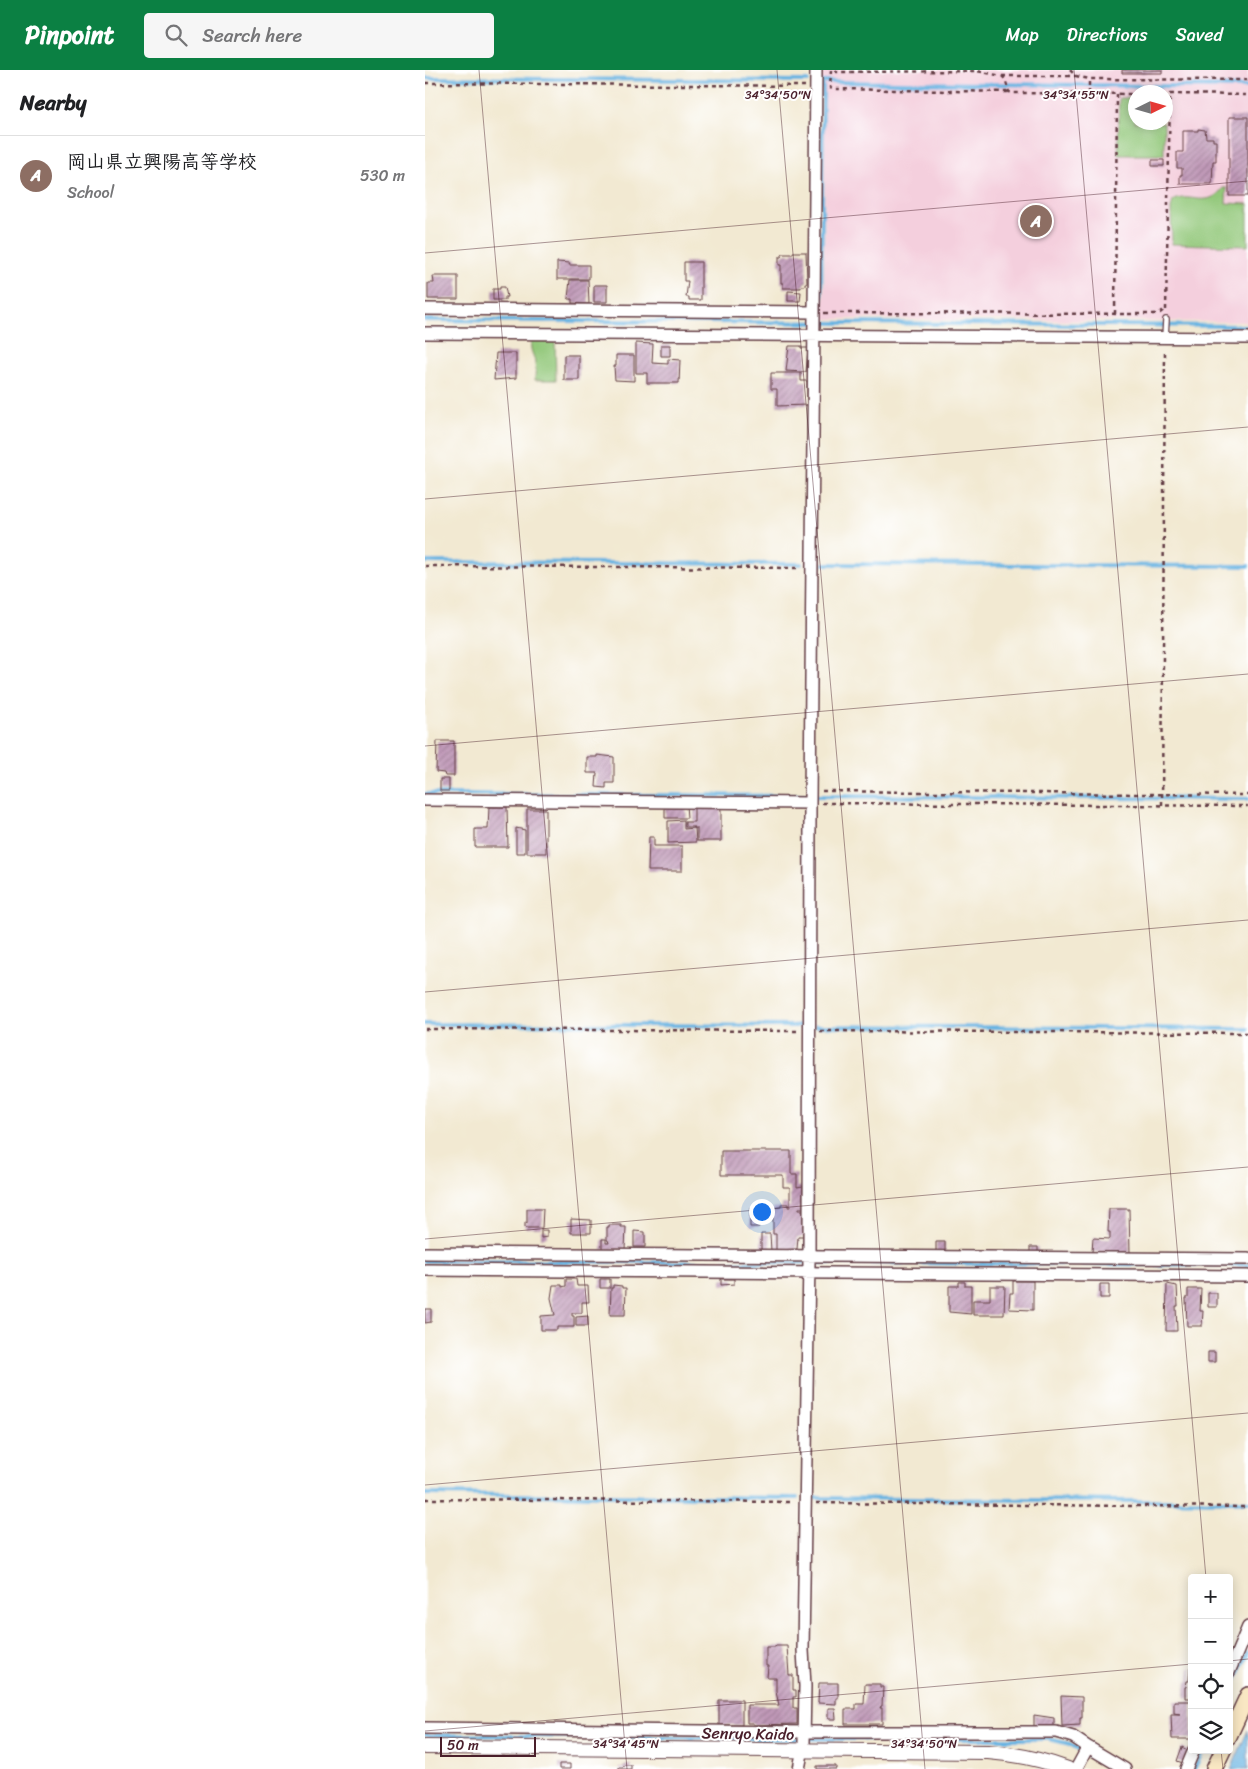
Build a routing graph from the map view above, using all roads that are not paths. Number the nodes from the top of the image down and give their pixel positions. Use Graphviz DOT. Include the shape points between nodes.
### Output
graph roads {
  1 [pos="816,70"];
  2 [pos="425,309"];
  3 [pos="1166,320"];
  4 [pos="816,321"];
  5 [pos="425,333"];
  6 [pos="1165,334"];
  7 [pos="1248,338"];
  8 [pos="810,797"];
  9 [pos="425,800"];
  10 [pos="425,1253"];
  11 [pos="1248,1259"];
  12 [pos="809,1264"];
  13 [pos="425,1270"];
  14 [pos="1248,1276"];
  15 [pos="1248,1628"];
  16 [pos="1232,1664"];
  17 [pos="1248,1695"];
  18 [pos="1233,1727"];
  19 [pos="425,1728"];
  20 [pos="803,1740"];
  21 [pos="425,1747"];
  22 [pos="1086,1751"];
  23 [pos="1192,1754"];
  24 [pos="1221,1754"];
  25 [pos="799,1769"];
  26 [pos="1068,1769"];
  27 [pos="1076,1769"];
  28 [pos="1125,1769"];
  29 [pos="1186,1769"];
  30 [pos="1213,1769"];
  1 -- 4 [label="street"];
  2 -- 4 [label="street"];
  3 -- 6 [label="lane"];
  4 -- 5 [label="street"];
  4 -- 6 [label="street" via="901,335"];
  4 -- 8 [label="street"];
  6 -- 7 [label="street"];
  8 -- 9 [label="street"];
  8 -- 12 [label="street"];
  10 -- 12 [label="street"];
  11 -- 12 [label="street"];
  12 -- 13 [label="street"];
  12 -- 14 [label="street"];
  12 -- 20 [label="street"];
  15 -- 16 [label="street"];
  17 -- 18 [label="main road"];
  19 -- 20 [label="street"];
  20 -- 21 [label="street, Senryo Kaido"];
  20 -- 22 [label="street" via="1056,1732 1073,1737"];
  20 -- 25 [label="street"];
  20 -- 26 [label="street, Senryo Kaido" via="1006,1753"];
  22 -- 27 [label="street"];
  22 -- 28 [label="street"];
  23 -- 29 [label="street"];
  24 -- 30 [label="main road"];
}
